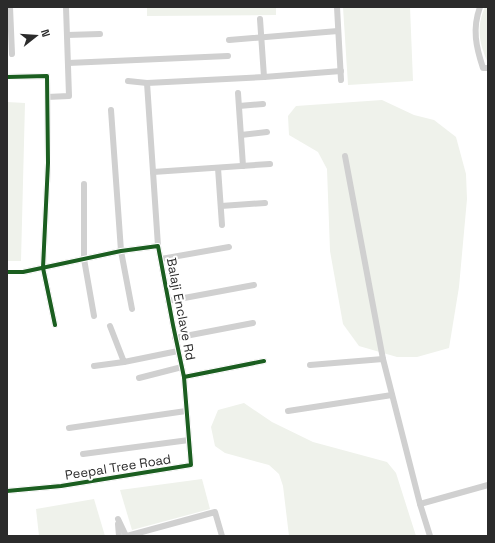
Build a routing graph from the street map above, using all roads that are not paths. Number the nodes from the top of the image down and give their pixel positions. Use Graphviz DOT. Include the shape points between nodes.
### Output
graph roads {
  1 [pos="10,7"];
  2 [pos="66,7"];
  3 [pos="336,7"];
  4 [pos="480,7"];
  5 [pos="260,19"];
  6 [pos="338,31"];
  7 [pos="100,34"];
  8 [pos="67,35"];
  9 [pos="262,38"];
  10 [pos="229,40"];
  11 [pos="12,54"];
  12 [pos="228,56"];
  13 [pos="68,63"];
  14 [pos="488,68"];
  15 [pos="341,71"];
  16 [pos="7,77"];
  17 [pos="264,77"];
  18 [pos="341,80"];
  19 [pos="128,81"];
  20 [pos="147,83"];
  21 [pos="238,94"];
  22 [pos="47,97"];
  23 [pos="263,104"];
  24 [pos="239,106"];
  25 [pos="111,110"];
  26 [pos="267,132"];
  27 [pos="241,135"];
  28 [pos="345,156"];
  29 [pos="270,164"];
  30 [pos="243,166"];
  31 [pos="218,168"];
  32 [pos="153,172"];
  33 [pos="84,184"];
  34 [pos="265,203"];
  35 [pos="221,206"];
  36 [pos="222,226"];
  37 [pos="158,246"];
  38 [pos="229,247"];
  39 [pos="121,251"];
  40 [pos="84,259"];
  41 [pos="161,259"];
  42 [pos="43,268"];
  43 [pos="7,272"];
  44 [pos="254,284"];
  45 [pos="168,301"];
  46 [pos="132,309"];
  47 [pos="94,316"];
  48 [pos="253,323"];
  49 [pos="55,325"];
  50 [pos="110,326"];
  51 [pos="175,338"];
  52 [pos="178,350"];
  53 [pos="383,359"];
  54 [pos="264,361"];
  55 [pos="124,362"];
  56 [pos="310,365"];
  57 [pos="94,366"];
  58 [pos="182,368"];
  59 [pos="184,376"];
  60 [pos="139,378"];
  61 [pos="392,395"];
  62 [pos="186,411"];
  63 [pos="288,411"];
  64 [pos="69,428"];
  65 [pos="189,440"];
  66 [pos="83,454"];
  67 [pos="488,485"];
  68 [pos="7,491"];
  69 [pos="420,504"];
  70 [pos="119,536"];
  71 [pos="127,536"];
  72 [pos="222,536"];
  73 [pos="430,536"];
  1 -- 11 [label="street"];
  2 -- 8 [label="street"];
  3 -- 6 [label="street"];
  4 -- 14 [label="street" via="476,18 477,50 483,68"];
  5 -- 9 [label="street"];
  6 -- 9 [label="street"];
  6 -- 15 [label="street"];
  7 -- 8 [label="street"];
  8 -- 13 [label="street"];
  9 -- 10 [label="street"];
  9 -- 17 [label="street"];
  12 -- 13 [label="street"];
  13 -- 22 [label="street" via="69,96"];
  15 -- 17 [label="street"];
  15 -- 18 [label="street"];
  16 -- 22 [label="street" via="47,76"];
  17 -- 20 [label="street"];
  19 -- 20 [label="street"];
  20 -- 32 [label="street"];
  21 -- 24 [label="street"];
  22 -- 42 [label="street" via="48,163"];
  23 -- 24 [label="street"];
  24 -- 27 [label="street"];
  25 -- 39 [label="street"];
  26 -- 27 [label="street"];
  27 -- 30 [label="street"];
  28 -- 53 [label="street"];
  29 -- 30 [label="street"];
  30 -- 31 [label="street"];
  31 -- 32 [label="street"];
  31 -- 35 [label="street"];
  32 -- 37 [label="street"];
  33 -- 40 [label="street"];
  34 -- 35 [label="street"];
  35 -- 36 [label="street"];
  37 -- 39 [label="street, Balaji Enclave Rd"];
  37 -- 41 [label="street, Balaji Enclave Rd"];
  38 -- 41 [label="street"];
  39 -- 40 [label="street, Balaji Enclave Rd"];
  39 -- 46 [label="street"];
  40 -- 42 [label="street, Balaji Enclave Rd"];
  40 -- 47 [label="street"];
  41 -- 45 [label="street, Balaji Enclave Rd"];
  42 -- 43 [label="street, Balaji Enclave Rd"];
  42 -- 49 [label="street"];
  44 -- 45 [label="street"];
  45 -- 51 [label="street, Balaji Enclave Rd"];
  48 -- 51 [label="street"];
  50 -- 55 [label="street"];
  51 -- 52 [label="street, Balaji Enclave Rd"];
  52 -- 55 [label="street"];
  52 -- 58 [label="street, Balaji Enclave Rd"];
  53 -- 56 [label="street"];
  53 -- 61 [label="street"];
  54 -- 59 [label="street, Balaji Enclave Rd"];
  55 -- 57 [label="street"];
  58 -- 59 [label="street, Balaji Enclave Rd"];
  58 -- 60 [label="street"];
  59 -- 62 [label="street, Peepal Tree Road"];
  61 -- 63 [label="street"];
  61 -- 69 [label="street"];
  62 -- 64 [label="street"];
  62 -- 65 [label="street, Peepal Tree Road"];
  65 -- 66 [label="street"];
  65 -- 68 [label="street, Peepal Tree Road" via="191,465 61,486"];
  67 -- 69 [label="street"];
  69 -- 73 [label="street"];
  70 -- 71 [label="street" via="118,519"];
  71 -- 72 [label="street" via="215,512"];
}
